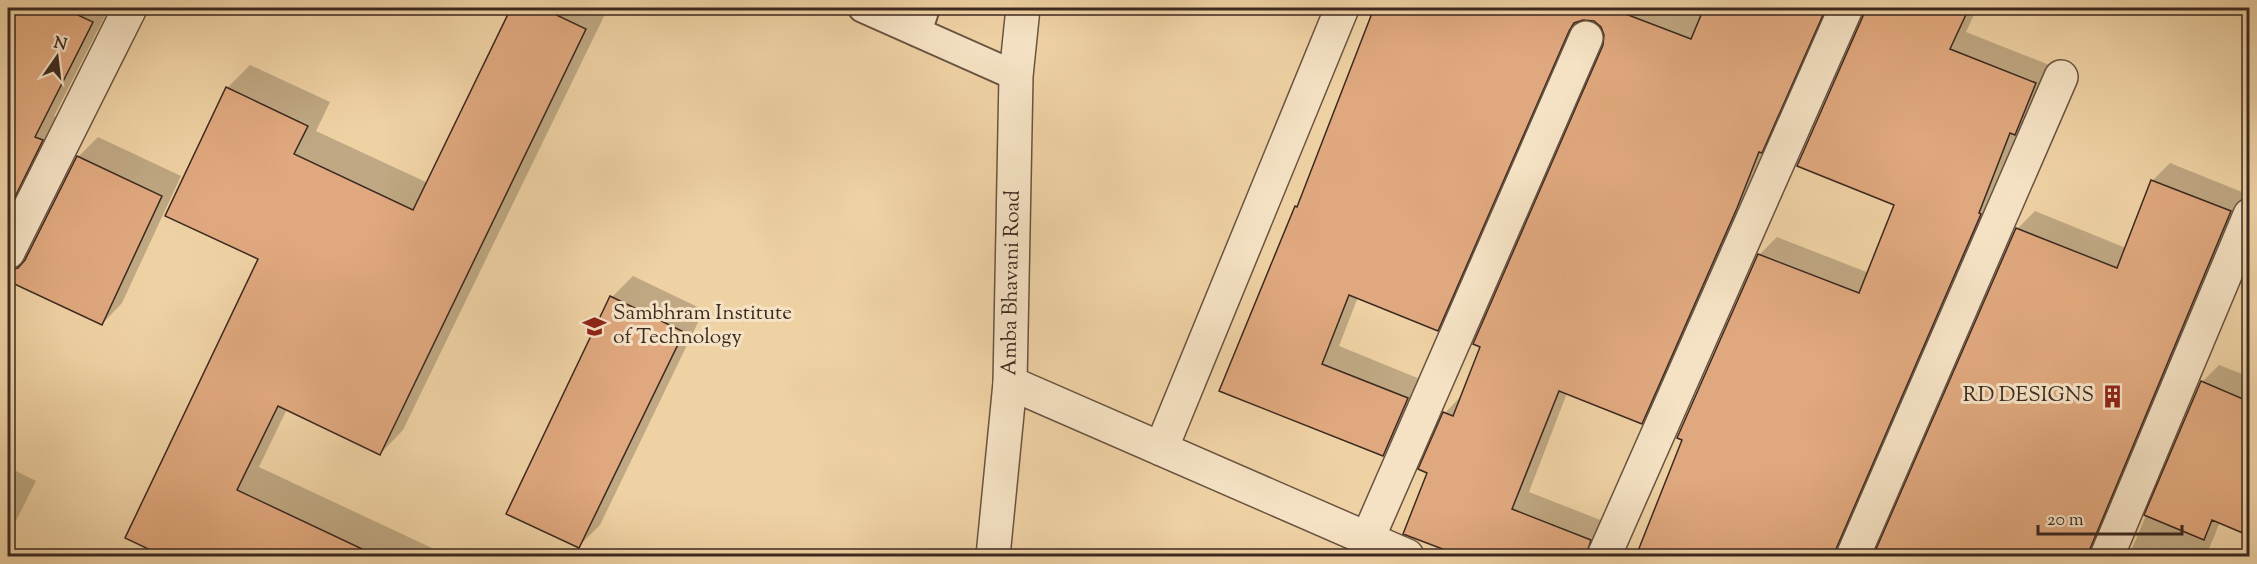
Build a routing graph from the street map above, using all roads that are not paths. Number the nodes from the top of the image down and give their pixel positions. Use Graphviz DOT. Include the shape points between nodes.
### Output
graph roads {
  1 [pos="130,8"];
  2 [pos="863,8"];
  3 [pos="1023,8"];
  4 [pos="1342,8"];
  5 [pos="1846,8"];
  6 [pos="921,20"];
  7 [pos="1586,38"];
  8 [pos="1016,76"];
  9 [pos="2061,77"];
  10 [pos="2250,215"];
  11 [pos="8,252"];
  12 [pos="1010,383"];
  13 [pos="1161,449"];
  14 [pos="1367,540"];
  15 [pos="993,556"];
  16 [pos="1407,556"];
  17 [pos="1604,556"];
  18 [pos="1853,556"];
  19 [pos="2107,556"];
  1 -- 11 [label="street"];
  2 -- 6 [label="lane"];
  3 -- 8 [label="street, Amba Bhavani Road"];
  4 -- 13 [label="street"];
  5 -- 17 [label="street"];
  6 -- 8 [label="lane"];
  7 -- 14 [label="street"];
  8 -- 12 [label="street, Amba Bhavani Road"];
  9 -- 18 [label="street"];
  10 -- 19 [label="street"];
  12 -- 13 [label="street"];
  12 -- 15 [label="street, Amba Bhavani Road"];
  13 -- 14 [label="street"];
  14 -- 16 [label="street"];
}
